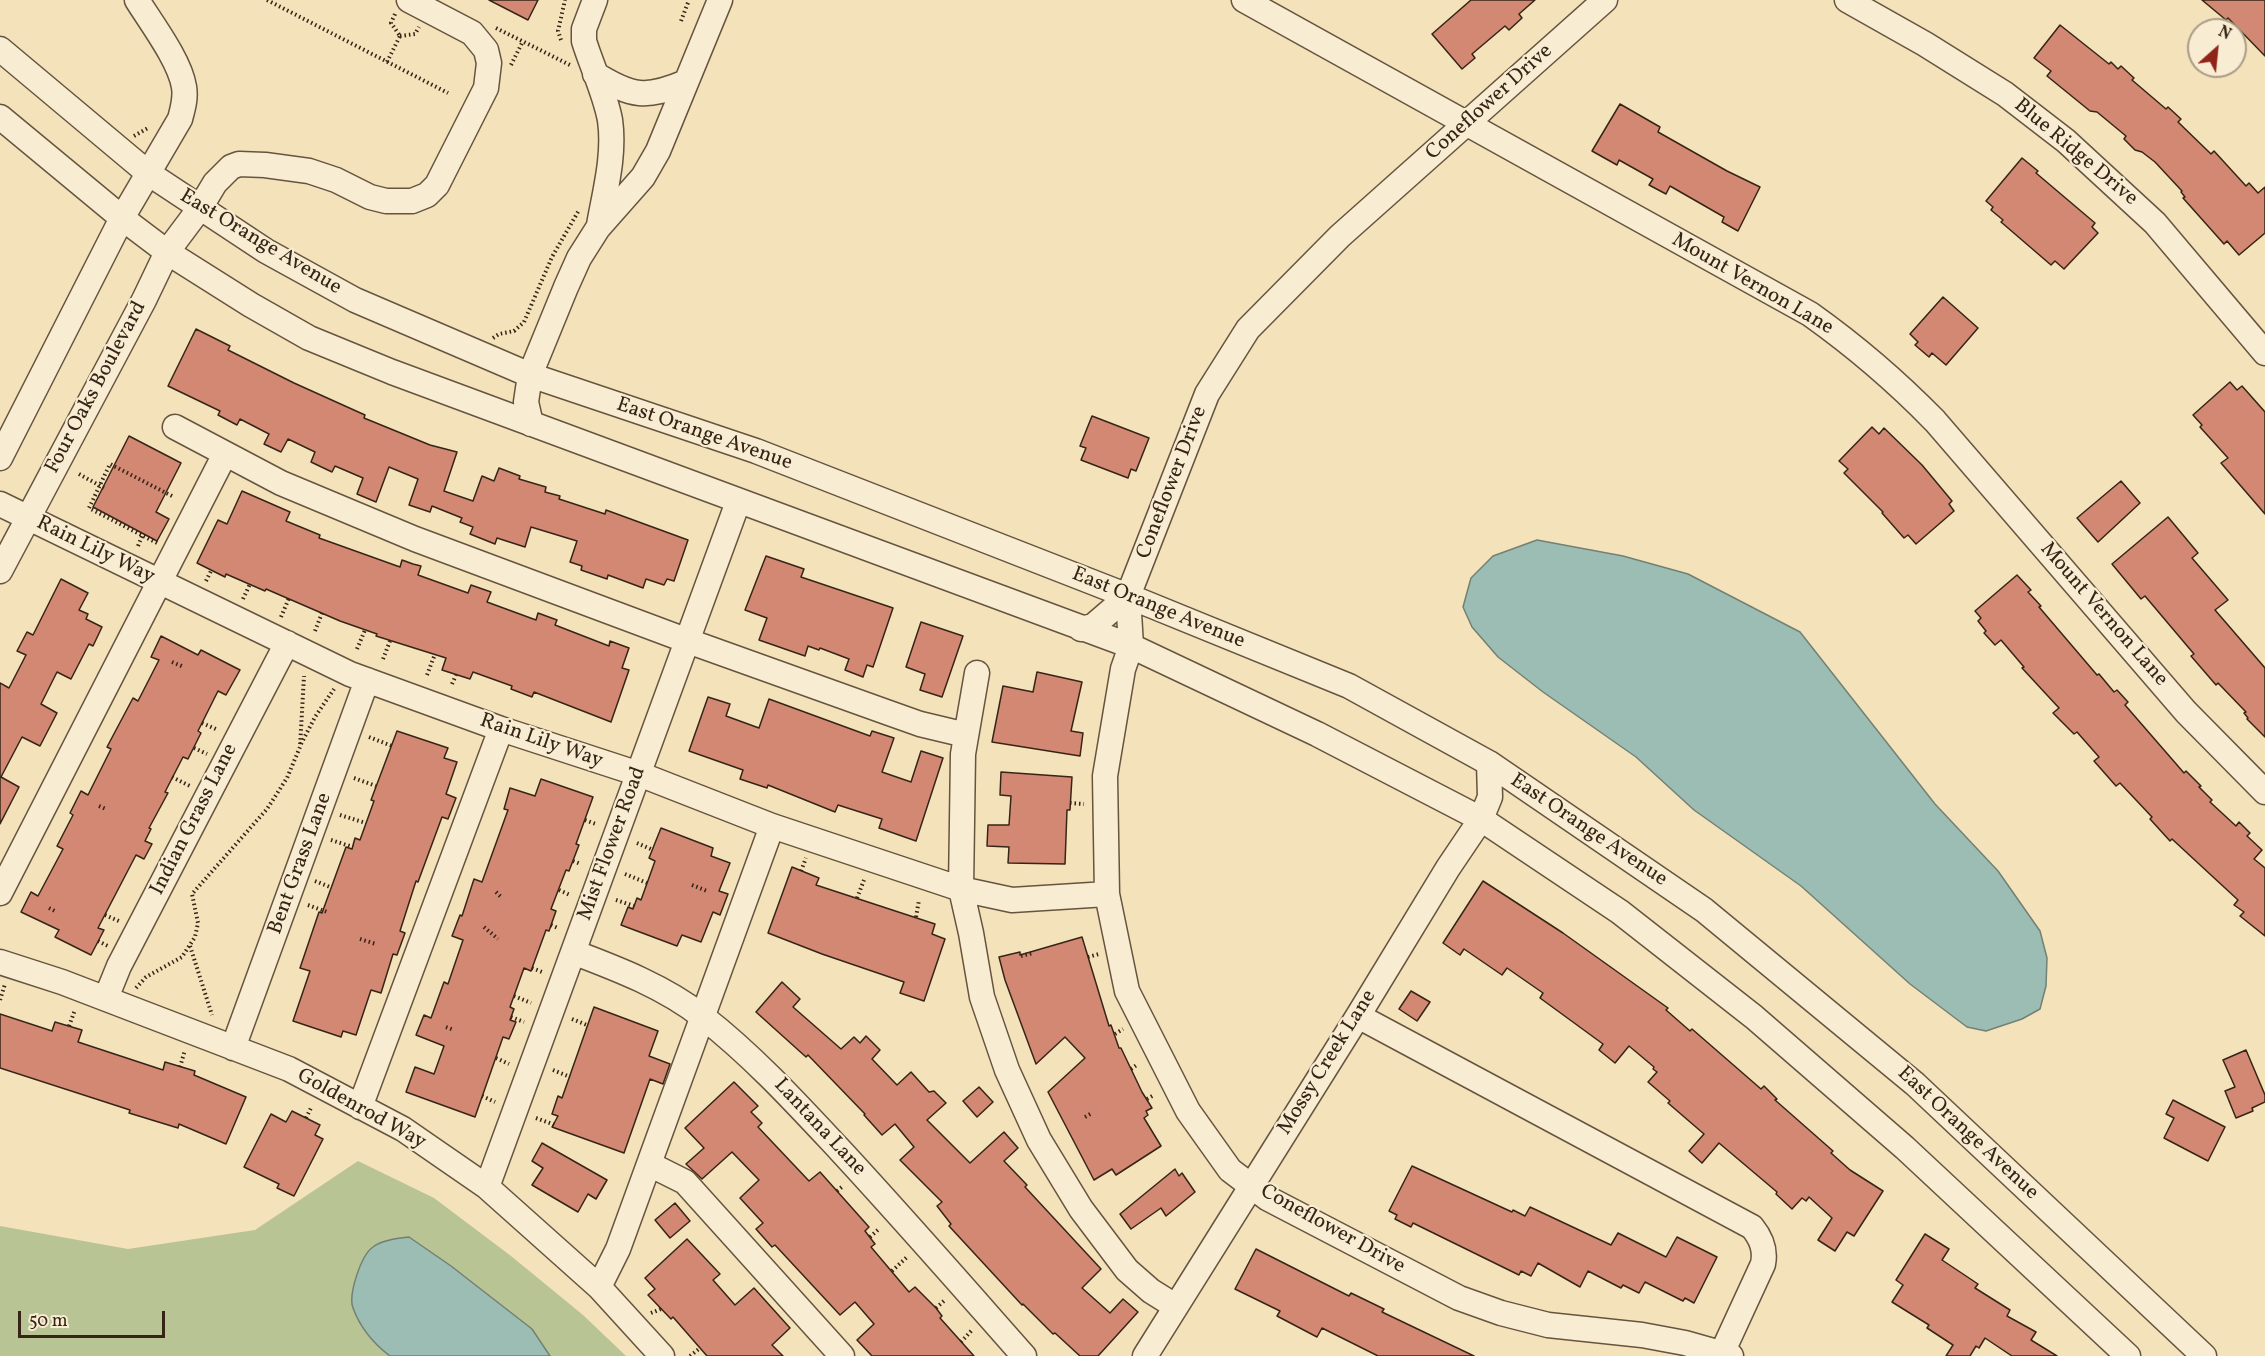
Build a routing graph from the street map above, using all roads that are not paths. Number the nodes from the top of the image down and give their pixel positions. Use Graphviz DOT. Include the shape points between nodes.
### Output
graph roads {
  1 [pos="137,0"];
  2 [pos="409,0"];
  3 [pos="595,0"];
  4 [pos="720,0"];
  5 [pos="1244,0"];
  6 [pos="1605,0"];
  7 [pos="1847,0"];
  8 [pos="0,49"];
  9 [pos="595,74"];
  10 [pos="686,82"];
  11 [pos="0,117"];
  12 [pos="1467,124"];
  13 [pos="148,173"];
  14 [pos="200,208"];
  15 [pos="122,218"];
  16 [pos="598,228"];
  17 [pos="167,252"];
  18 [pos="2265,353"];
  19 [pos="530,375"];
  20 [pos="531,424"];
  21 [pos="175,427"];
  22 [pos="225,454"];
  23 [pos="0,458"];
  24 [pos="738,502"];
  25 [pos="0,504"];
  26 [pos="27,518"];
  27 [pos="0,571"];
  28 [pos="160,582"];
  29 [pos="1128,596"];
  30 [pos="1081,628"];
  31 [pos="688,641"];
  32 [pos="287,643"];
  33 [pos="1131,646"];
  34 [pos="977,673"];
  35 [pos="368,680"];
  36 [pos="501,729"];
  37 [pos="966,735"];
  38 [pos="1489,763"];
  39 [pos="639,774"];
  40 [pos="2265,792"];
  41 [pos="1481,819"];
  42 [pos="772,826"];
  43 [pos="961,889"];
  44 [pos="0,893"];
  45 [pos="1107,894"];
  46 [pos="573,952"];
  47 [pos="3,973"];
  48 [pos="106,999"];
  49 [pos="702,1016"];
  50 [pos="1358,1016"];
  51 [pos="234,1048"];
  52 [pos="360,1107"];
  53 [pos="649,1164"];
  54 [pos="1251,1185"];
  55 [pos="487,1187"];
  56 [pos="599,1287"];
  57 [pos="1174,1306"];
  58 [pos="1727,1355"];
  59 [pos="662,1356"];
  60 [pos="842,1356"];
  61 [pos="1024,1356"];
  62 [pos="1144,1356"];
  63 [pos="2128,1356"];
  64 [pos="2204,1356"];
  1 -- 13 [label="street" via="181,72 185,89 180,119"];
  2 -- 14 [label="street, Four Oaks Boulevard" via="472,33 486,50 489,63 486,88 437,185 427,195 412,201 386,201 309,171 239,164 215,183"];
  3 -- 9 [label="street" via="584,29"];
  4 -- 10 [label="street"];
  5 -- 12 [label="street, Mount Vernon Lane"];
  6 -- 12 [label="street, Coneflower Drive"];
  7 -- 18 [label="street, Blue Ridge Drive" via="2006,94 2066,141 2155,223"];
  8 -- 13 [label="street, East Orange Avenue"];
  9 -- 10 [label="street" via="620,89 640,94 662,92"];
  9 -- 16 [label="street" via="612,142"];
  10 -- 16 [label="street" via="653,159"];
  11 -- 15 [label="street"];
  12 -- 29 [label="street, Coneflower Drive" via="1341,236 1248,329 1208,394"];
  12 -- 40 [label="street, Mount Vernon Lane" via="1810,314 1868,357 1935,421 2186,712"];
  13 -- 14 [label="street, East Orange Avenue"];
  13 -- 15 [label="street"];
  14 -- 17 [label="street, Four Oaks Boulevard"];
  14 -- 19 [label="street, East Orange Avenue" via="266,251 355,300"];
  15 -- 17 [label="street"];
  15 -- 23 [label="street"];
  16 -- 19 [label="street" via="579,258"];
  17 -- 20 [label="street" via="309,338"];
  17 -- 26 [label="street, Four Oaks Boulevard"];
  19 -- 20 [label="street" via="526,402"];
  19 -- 29 [label="street, East Orange Avenue" via="756,451"];
  20 -- 24 [label="street"];
  21 -- 22 [label="street"];
  22 -- 28 [label="street"];
  22 -- 31 [label="street" via="281,483 415,540"];
  24 -- 30 [label="street"];
  24 -- 31 [label="street, Mist Flower Road"];
  25 -- 26 [label="street, Rain Lily Way"];
  26 -- 27 [label="street, Four Oaks Boulevard"];
  26 -- 28 [label="street, Rain Lily Way"];
  28 -- 32 [label="street, Rain Lily Way"];
  28 -- 44 [label="street"];
  29 -- 30 [label="street" via="1093,626"];
  29 -- 33 [label="street, Coneflower Drive"];
  29 -- 38 [label="street, East Orange Avenue" via="1349,686"];
  30 -- 33 [label="street"];
  31 -- 37 [label="street" via="920,724"];
  31 -- 39 [label="street, Mist Flower Road"];
  32 -- 35 [label="street, Rain Lily Way"];
  32 -- 48 [label="street, Indian Grass Lane" via="119,966"];
  33 -- 41 [label="street" via="1317,734"];
  33 -- 45 [label="street, Coneflower Drive" via="1123,669 1105,776"];
  34 -- 37 [label="street"];
  35 -- 36 [label="street, Rain Lily Way"];
  35 -- 51 [label="street, Bent Grass Lane"];
  36 -- 39 [label="street, Rain Lily Way"];
  36 -- 52 [label="street"];
  37 -- 43 [label="street"];
  38 -- 41 [label="street, Mossy Creek Lane" via="1490,797"];
  38 -- 64 [label="street, East Orange Avenue" via="1704,910 1915,1084"];
  39 -- 42 [label="street, Rain Lily Way"];
  39 -- 46 [label="street, Mist Flower Road"];
  41 -- 50 [label="street, Mossy Creek Lane"];
  41 -- 63 [label="street" via="1620,912 1754,1017 1905,1148"];
  42 -- 43 [label="street, Rain Lily Way"];
  42 -- 49 [label="street"];
  43 -- 45 [label="street, Rain Lily Way" via="1012,900"];
  43 -- 57 [label="street" via="982,997 1007,1070 1039,1140 1081,1209 1127,1270"];
  45 -- 54 [label="street, Coneflower Drive" via="1127,991 1188,1111 1230,1170"];
  46 -- 49 [label="street, Lantana Lane" via="636,977"];
  46 -- 55 [label="street, Mist Flower Road"];
  47 -- 48 [label="street, Goldenrod Way"];
  48 -- 51 [label="street, Goldenrod Way"];
  49 -- 53 [label="street"];
  49 -- 61 [label="street, Lantana Lane" via="781,1086"];
  50 -- 54 [label="street, Mossy Creek Lane"];
  50 -- 58 [label="street" via="1752,1227 1765,1255"];
  51 -- 52 [label="street, Goldenrod Way" via="289,1069"];
  52 -- 55 [label="street, Goldenrod Way" via="403,1129"];
  53 -- 56 [label="street" via="618,1249"];
  53 -- 60 [label="street" via="685,1182"];
  54 -- 57 [label="street, Mossy Creek Lane"];
  54 -- 58 [label="street, Coneflower Drive" via="1267,1198 1459,1298 1548,1325 1642,1335"];
  55 -- 56 [label="street, Goldenrod Way"];
  56 -- 59 [label="street, Goldenrod Way"];
  57 -- 62 [label="street, Mossy Creek Lane"];
}
